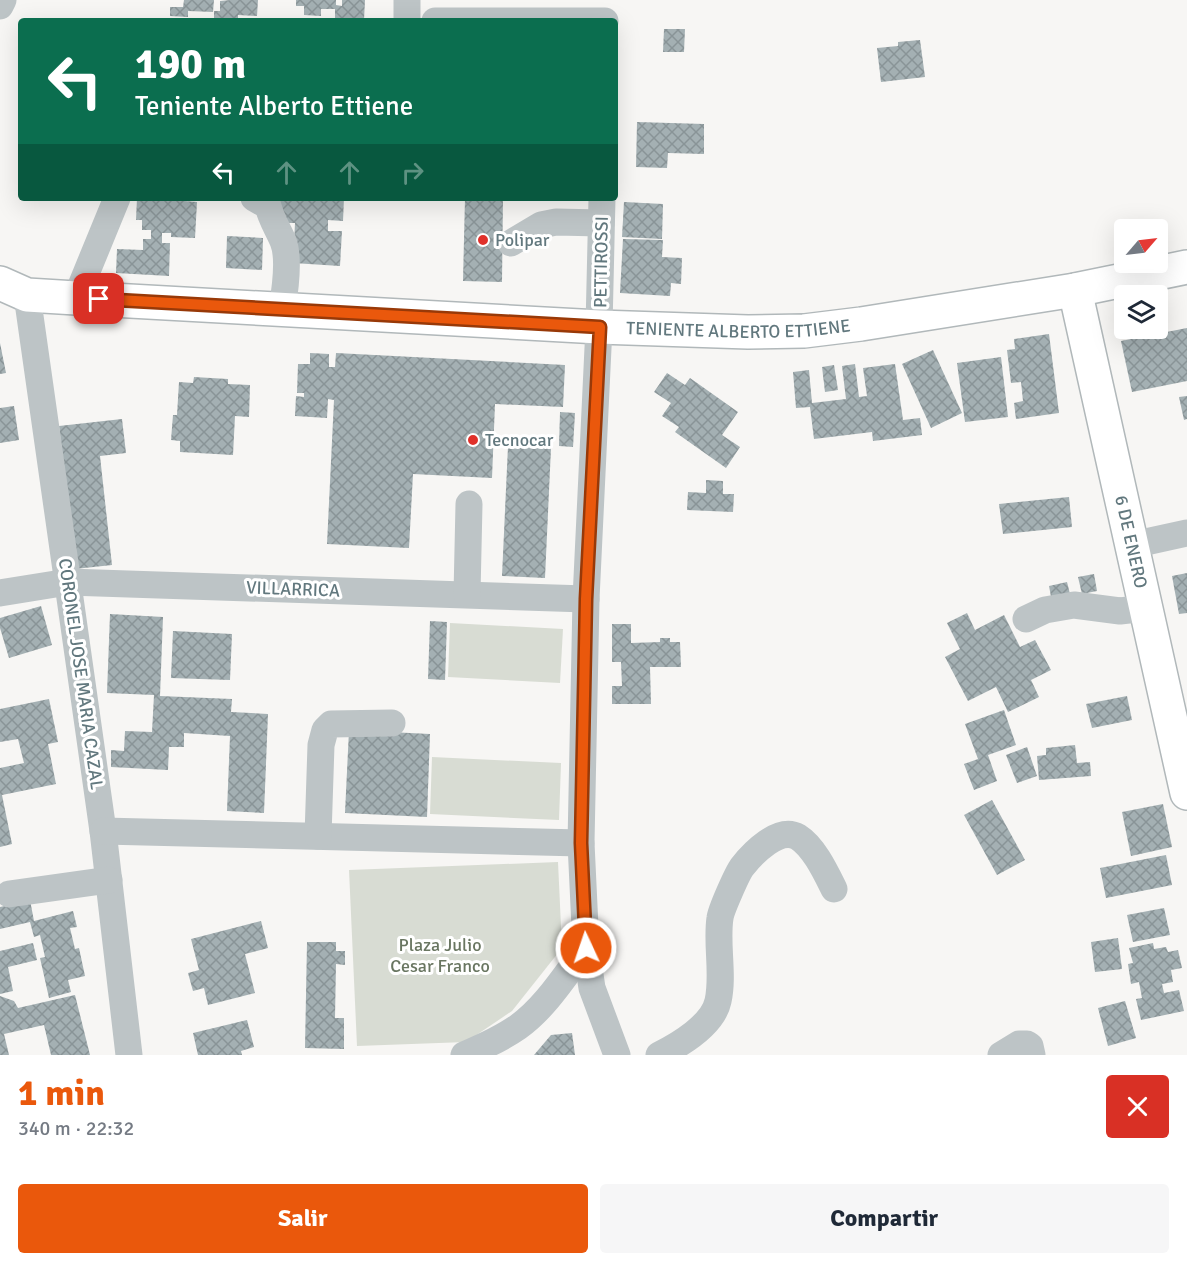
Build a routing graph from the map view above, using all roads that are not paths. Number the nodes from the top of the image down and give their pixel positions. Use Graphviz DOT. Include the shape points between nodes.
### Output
graph roads {
  1 [pos="3,0"];
  2 [pos="408,0"];
  3 [pos="605,0"];
  4 [pos="0,6"];
  5 [pos="407,18"];
  6 [pos="605,18"];
  7 [pos="116,201"];
  8 [pos="259,201"];
  9 [pos="601,210"];
  10 [pos="511,243"];
  11 [pos="1187,267"];
  12 [pos="14,289"];
  13 [pos="1075,290"];
  14 [pos="76,298"];
  15 [pos="282,309"];
  16 [pos="600,327"];
  17 [pos="469,504"];
  18 [pos="1187,533"];
  19 [pos="1132,544"];
  20 [pos="68,582"];
  21 [pos="0,593"];
  22 [pos="467,594"];
  23 [pos="586,599"];
  24 [pos="1146,608"];
  25 [pos="1026,619"];
  26 [pos="392,723"];
  27 [pos="1185,778"];
  28 [pos="103,831"];
  29 [pos="318,836"];
  30 [pos="581,843"];
  31 [pos="109,880"];
  32 [pos="834,889"];
  33 [pos="9,894"];
  34 [pos="586,948"];
  35 [pos="129,1055"];
  36 [pos="464,1055"];
  37 [pos="617,1055"];
  38 [pos="658,1055"];
  39 [pos="1001,1055"];
  40 [pos="1032,1055"];
  1 -- 4 [label="street"];
  2 -- 5 [label="street"];
  3 -- 6 [label="street"];
  7 -- 14 [label="street"];
  8 -- 15 [label="street" via="268,206 284,243"];
  9 -- 10 [label="street" via="542,225"];
  9 -- 16 [label="street, PETTIROSSI"];
  11 -- 13 [label="main road, TENIENTE ALBERTO ETTIENE"];
  12 -- 14 [label="main road, TENIENTE ALBERTO ETTIENE"];
  12 -- 20 [label="street, CORONEL JOSE MARIA CAZAL"];
  13 -- 16 [label="main road, TENIENTE ALBERTO ETTIENE" via="804,331"];
  13 -- 19 [label="main road, 6 DE ENERO"];
  14 -- 15 [label="main road, TENIENTE ALBERTO ETTIENE"];
  15 -- 16 [label="main road, TENIENTE ALBERTO ETTIENE"];
  16 -- 23 [label="street, PETTIROSSI"];
  17 -- 22 [label="street"];
  18 -- 19 [label="street"];
  19 -- 24 [label="main road, 6 DE ENERO"];
  20 -- 21 [label="street, VILLARRICA"];
  20 -- 22 [label="street, VILLARRICA"];
  20 -- 28 [label="street, CORONEL JOSE MARIA CAZAL"];
  22 -- 23 [label="street, VILLARRICA"];
  23 -- 30 [label="street, PETTIROSSI"];
  24 -- 25 [label="street" via="1120,611 1074,604"];
  24 -- 27 [label="main road, 6 DE ENERO"];
  26 -- 29 [label="street" via="332,724 325,730"];
  28 -- 29 [label="street"];
  28 -- 31 [label="street, CORONEL JOSE MARIA CAZAL"];
  29 -- 30 [label="street"];
  30 -- 34 [label="street, PETTIROSSI"];
  31 -- 33 [label="street"];
  31 -- 35 [label="street, CORONEL JOSE MARIA CAZAL"];
  32 -- 38 [label="street" via="817,857 798,837 785,833 770,840 741,868 720,917 718,1002 704,1026"];
  34 -- 36 [label="street" via="520,1026 494,1043"];
  34 -- 37 [label="street, PETTIROSSI" via="592,988"];
  39 -- 40 [label="street" via="1019,1044 1027,1044"];
}
